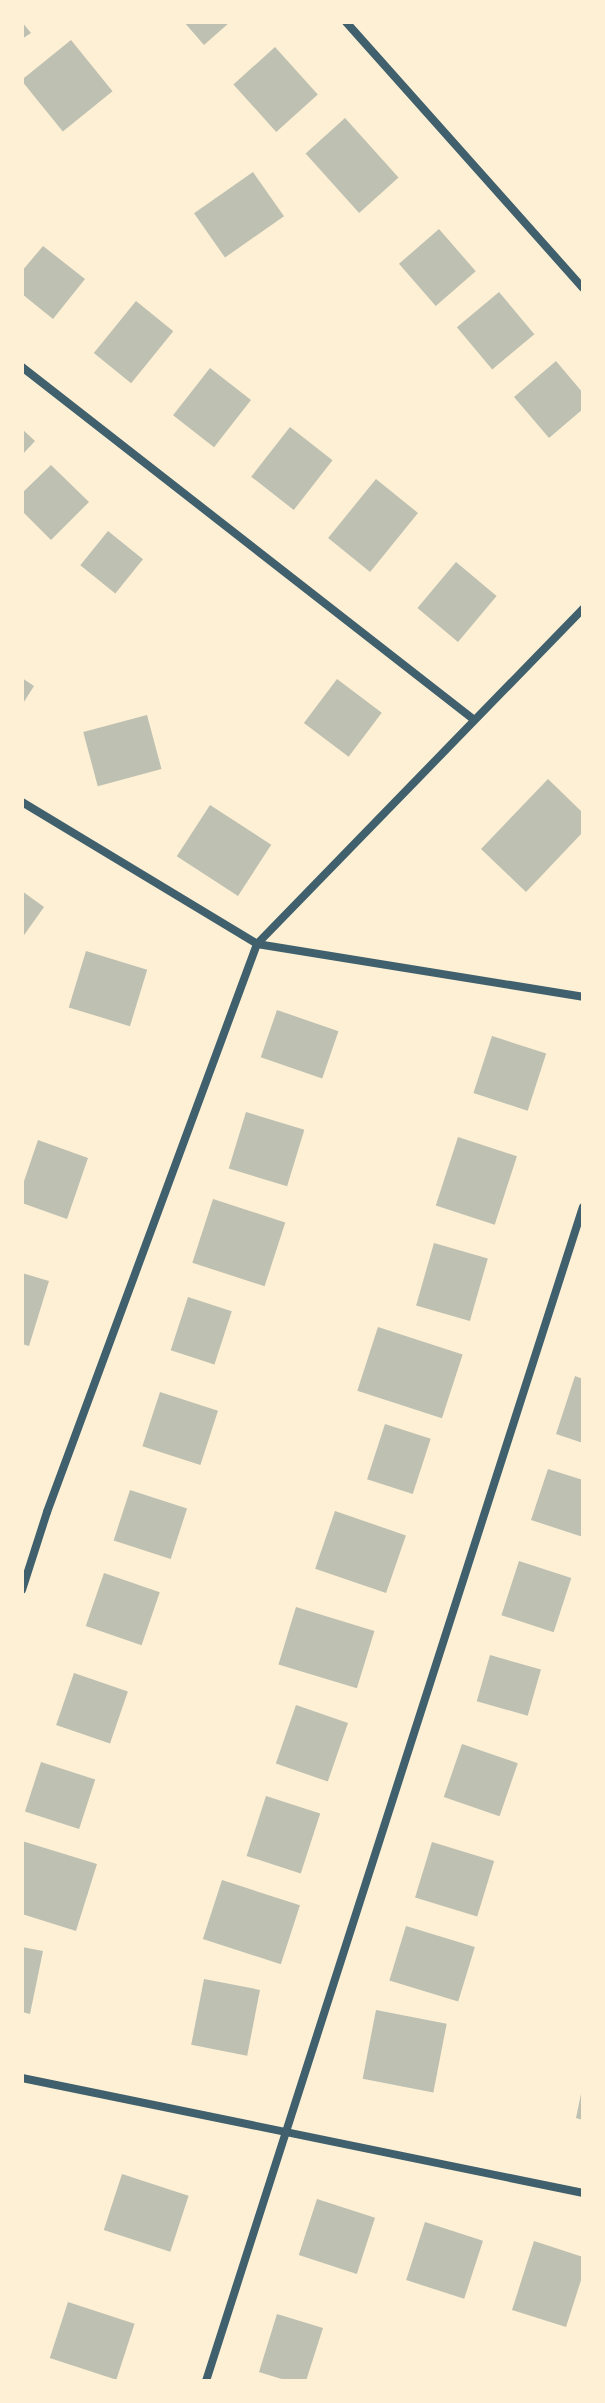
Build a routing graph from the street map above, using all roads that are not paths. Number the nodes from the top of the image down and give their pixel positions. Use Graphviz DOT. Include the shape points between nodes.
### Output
graph roads {
  1 [pos="346,22"];
  2 [pos="583,288"];
  3 [pos="22,367"];
  4 [pos="583,609"];
  5 [pos="473,719"];
  6 [pos="22,802"];
  7 [pos="257,944"];
  8 [pos="583,997"];
  9 [pos="583,1207"];
  10 [pos="22,1590"];
  11 [pos="22,2078"];
  12 [pos="285,2133"];
  13 [pos="583,2193"];
  14 [pos="206,2381"];
  1 -- 2 [label="street"];
  3 -- 5 [label="street"];
  4 -- 5 [label="street"];
  5 -- 7 [label="street"];
  6 -- 7 [label="street"];
  7 -- 8 [label="street"];
  7 -- 10 [label="street"];
  9 -- 12 [label="street"];
  11 -- 12 [label="street"];
  12 -- 13 [label="street"];
  12 -- 14 [label="street"];
}
